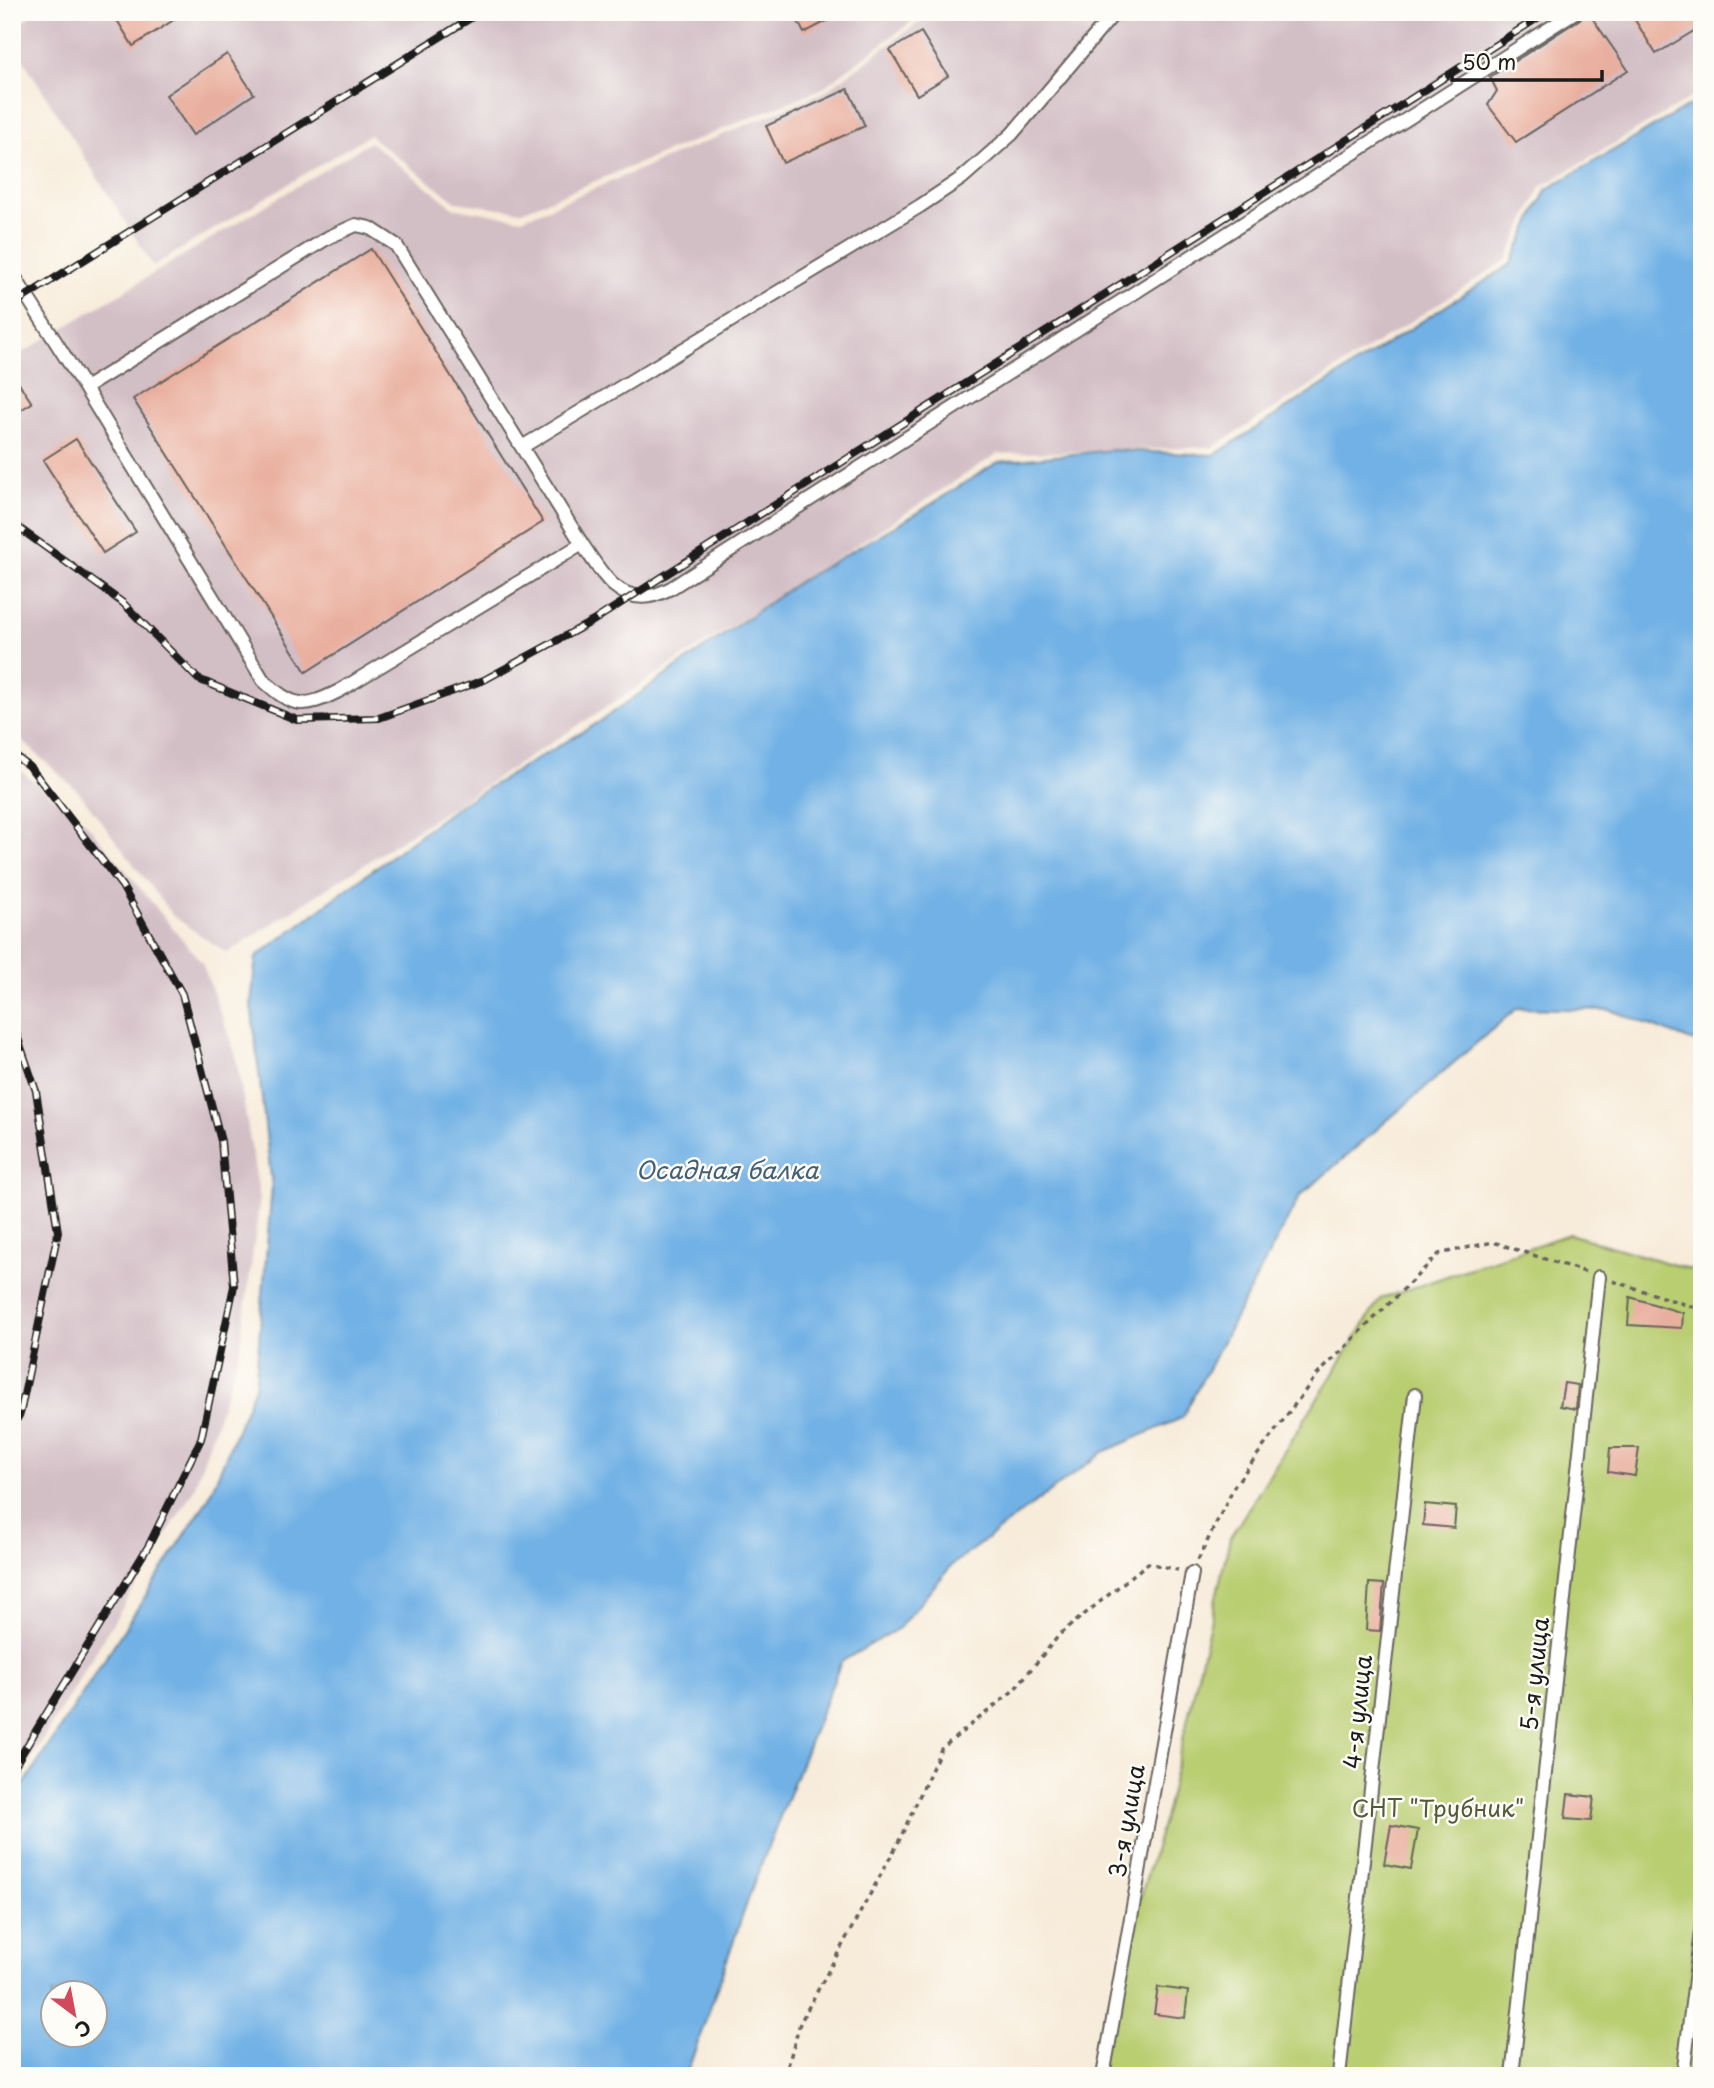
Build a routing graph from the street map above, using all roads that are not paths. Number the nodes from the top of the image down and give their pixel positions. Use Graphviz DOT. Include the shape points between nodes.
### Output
graph roads {
  1 [pos="1115,12"];
  2 [pos="1575,12"];
  3 [pos="12,273"];
  4 [pos="85,388"];
  5 [pos="522,447"];
  6 [pos="582,544"];
  7 [pos="1599,1277"];
  8 [pos="1415,1395"];
  9 [pos="1192,1573"];
  10 [pos="1702,1923"];
  11 [pos="1103,2076"];
  12 [pos="1339,2076"];
  13 [pos="1512,2076"];
  14 [pos="1683,2076"];
  1 -- 5 [label="lane" via="1012,134 962,178"];
  2 -- 6 [label="lane" via="671,588 650,596 620,592"];
  3 -- 4 [label="lane"];
  4 -- 5 [label="lane" via="329,237 356,225 370,228 396,246"];
  4 -- 6 [label="lane" via="263,680 283,699 320,701 340,691"];
  5 -- 6 [label="lane"];
  7 -- 13 [label="lane, 5-я улица"];
  8 -- 12 [label="lane, 4-я улица"];
  9 -- 11 [label="lane, 3-я улица"];
  10 -- 14 [label="lane"];
}
